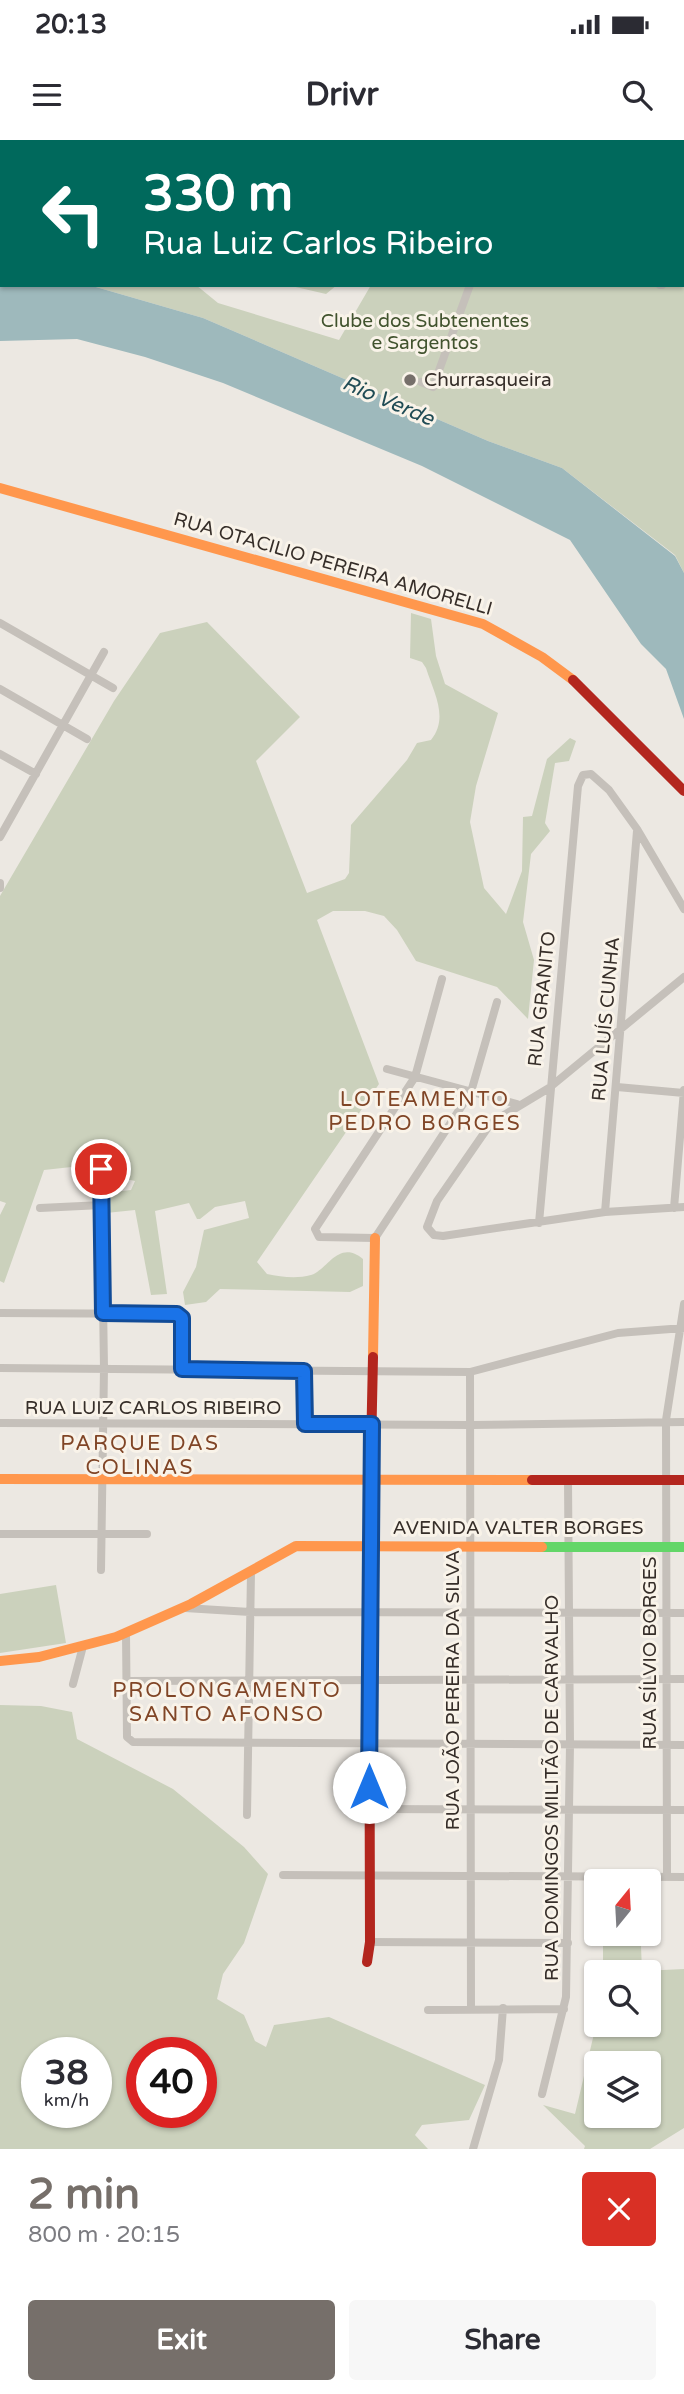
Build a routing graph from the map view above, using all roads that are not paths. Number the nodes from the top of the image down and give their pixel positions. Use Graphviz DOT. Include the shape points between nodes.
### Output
graph roads {
  1 [pos="469,287"];
  2 [pos="421,382"];
  3 [pos="0,488"];
  4 [pos="0,623"];
  5 [pos="104,652"];
  6 [pos="92,676"];
  7 [pos="113,688"];
  8 [pos="0,689"];
  9 [pos="64,726"];
  10 [pos="87,739"];
  11 [pos="0,754"];
  12 [pos="36,774"];
  13 [pos="684,790"];
  14 [pos="4,821"];
  15 [pos="637,829"];
  16 [pos="0,837"];
  17 [pos="684,909"];
  18 [pos="684,978"];
  19 [pos="442,979"];
  20 [pos="497,1002"];
  21 [pos="620,1032"];
  22 [pos="387,1069"];
  23 [pos="415,1077"];
  24 [pos="617,1087"];
  25 [pos="549,1088"];
  26 [pos="471,1092"];
  27 [pos="684,1092"];
  28 [pos="517,1104"];
  29 [pos="101,1169"];
  30 [pos="102,1205"];
  31 [pos="684,1207"];
  32 [pos="674,1208"];
  33 [pos="40,1209"];
  34 [pos="605,1212"];
  35 [pos="539,1223"];
  36 [pos="375,1238"];
  37 [pos="684,1304"];
  38 [pos="0,1313"];
  39 [pos="103,1313"];
  40 [pos="682,1328"];
  41 [pos="0,1368"];
  42 [pos="104,1368"];
  43 [pos="182,1369"];
  44 [pos="372,1370"];
  45 [pos="304,1371"];
  46 [pos="470,1372"];
  47 [pos="666,1420"];
  48 [pos="684,1422"];
  49 [pos="0,1423"];
  50 [pos="103,1423"];
  51 [pos="305,1424"];
  52 [pos="372,1424"];
  53 [pos="472,1425"];
  54 [pos="103,1478"];
  55 [pos="0,1479"];
  56 [pos="370,1479"];
  57 [pos="470,1479"];
  58 [pos="568,1480"];
  59 [pos="667,1480"];
  60 [pos="684,1480"];
  61 [pos="0,1534"];
  62 [pos="102,1534"];
  63 [pos="147,1534"];
  64 [pos="369,1545"];
  65 [pos="468,1545"];
  66 [pos="666,1546"];
  67 [pos="569,1547"];
  68 [pos="684,1547"];
  69 [pos="101,1570"];
  70 [pos="251,1572"];
  71 [pos="178,1607"];
  72 [pos="250,1612"];
  73 [pos="369,1612"];
  74 [pos="469,1612"];
  75 [pos="569,1612"];
  76 [pos="666,1613"];
  77 [pos="684,1613"];
  78 [pos="126,1633"];
  79 [pos="82,1650"];
  80 [pos="0,1661"];
  81 [pos="369,1678"];
  82 [pos="468,1678"];
  83 [pos="568,1679"];
  84 [pos="667,1679"];
  85 [pos="684,1679"];
  86 [pos="127,1681"];
  87 [pos="247,1681"];
  88 [pos="74,1684"];
  89 [pos="469,1743"];
  90 [pos="368,1744"];
  91 [pos="247,1745"];
  92 [pos="570,1745"];
  93 [pos="666,1745"];
  94 [pos="684,1745"];
  95 [pos="369,1809"];
  96 [pos="666,1810"];
  97 [pos="684,1810"];
  98 [pos="470,1811"];
  99 [pos="569,1811"];
  100 [pos="247,1815"];
  101 [pos="283,1875"];
  102 [pos="369,1875"];
  103 [pos="469,1876"];
  104 [pos="569,1877"];
  105 [pos="667,1877"];
  106 [pos="684,1877"];
  107 [pos="370,1941"];
  108 [pos="468,1943"];
  109 [pos="568,1943"];
  110 [pos="367,1962"];
  111 [pos="503,2008"];
  112 [pos="471,2009"];
  113 [pos="564,2009"];
  114 [pos="428,2010"];
  115 [pos="542,2094"];
  116 [pos="473,2149"];
  1 -- 2 [label="street" via="433,387"];
  3 -- 13 [label="street, RUA OTACILIO PEREIRA AMORELLI" via="484,624 521,640 584,688"];
  4 -- 6 [label="street"];
  5 -- 6 [label="street"];
  6 -- 7 [label="street"];
  6 -- 9 [label="street"];
  8 -- 9 [label="street"];
  9 -- 10 [label="street"];
  9 -- 12 [label="street"];
  11 -- 12 [label="street"];
  12 -- 14 [label="street"];
  14 -- 16 [label="street"];
  15 -- 17 [label="street"];
  15 -- 21 [label="street, RUA LUÍS CUNHA"];
  15 -- 25 [label="street, RUA GRANITO" via="595,776 587,773 580,779"];
  18 -- 21 [label="street"];
  19 -- 23 [label="street"];
  20 -- 26 [label="street"];
  21 -- 24 [label="street, RUA LUÍS CUNHA"];
  21 -- 25 [label="street"];
  22 -- 23 [label="street"];
  23 -- 26 [label="street"];
  23 -- 36 [label="street" via="315,1229 319,1237"];
  24 -- 27 [label="street"];
  24 -- 34 [label="street, RUA LUÍS CUNHA"];
  25 -- 28 [label="street"];
  25 -- 35 [label="street, RUA GRANITO"];
  26 -- 28 [label="street"];
  26 -- 36 [label="street"];
  27 -- 32 [label="street"];
  28 -- 35 [label="street" via="491,1123 437,1200 428,1231 443,1236"];
  29 -- 30 [label="street"];
  30 -- 33 [label="street"];
  30 -- 39 [label="street"];
  31 -- 32 [label="street"];
  32 -- 34 [label="street"];
  34 -- 35 [label="street"];
  36 -- 44 [label="street"];
  37 -- 40 [label="street, RUA SÍLVIO BORGES"];
  38 -- 39 [label="street"];
  39 -- 42 [label="street"];
  39 -- 43 [label="street" via="180,1315"];
  40 -- 46 [label="street" via="618,1334"];
  40 -- 47 [label="street, RUA SÍLVIO BORGES"];
  41 -- 42 [label="street"];
  42 -- 43 [label="street"];
  42 -- 50 [label="street"];
  43 -- 45 [label="street"];
  44 -- 45 [label="street"];
  44 -- 46 [label="street"];
  44 -- 52 [label="street"];
  45 -- 51 [label="street"];
  46 -- 53 [label="street, RUA JOÃO PEREIRA DA SILVA"];
  47 -- 48 [label="street, RUA LUIZ CARLOS RIBEIRO"];
  47 -- 53 [label="street, RUA LUIZ CARLOS RIBEIRO"];
  47 -- 59 [label="street, RUA SÍLVIO BORGES"];
  49 -- 50 [label="street, RUA LUIZ CARLOS RIBEIRO"];
  50 -- 51 [label="street, RUA LUIZ CARLOS RIBEIRO"];
  50 -- 54 [label="street"];
  51 -- 52 [label="street, RUA LUIZ CARLOS RIBEIRO"];
  52 -- 53 [label="street, RUA LUIZ CARLOS RIBEIRO"];
  52 -- 56 [label="street"];
  53 -- 57 [label="street, RUA JOÃO PEREIRA DA SILVA"];
  54 -- 55 [label="street"];
  54 -- 56 [label="street"];
  54 -- 62 [label="street"];
  56 -- 57 [label="street"];
  56 -- 64 [label="street"];
  57 -- 58 [label="street"];
  57 -- 65 [label="street, RUA JOÃO PEREIRA DA SILVA"];
  58 -- 59 [label="street"];
  58 -- 67 [label="street, RUA DOMINGOS MILITÃO DE CARVALHO"];
  59 -- 60 [label="street"];
  59 -- 66 [label="street, RUA SÍLVIO BORGES"];
  61 -- 62 [label="street"];
  62 -- 63 [label="street"];
  62 -- 69 [label="street"];
  64 -- 65 [label="street, AVENIDA VALTER BORGES"];
  64 -- 70 [label="street, AVENIDA VALTER BORGES" via="296,1546"];
  64 -- 73 [label="street"];
  65 -- 67 [label="street, AVENIDA VALTER BORGES"];
  65 -- 74 [label="street, RUA JOÃO PEREIRA DA SILVA"];
  66 -- 67 [label="street, AVENIDA VALTER BORGES"];
  66 -- 68 [label="street, AVENIDA VALTER BORGES"];
  66 -- 76 [label="street, RUA SÍLVIO BORGES"];
  67 -- 75 [label="street, RUA DOMINGOS MILITÃO DE CARVALHO"];
  70 -- 71 [label="street, AVENIDA VALTER BORGES"];
  70 -- 72 [label="street"];
  71 -- 72 [label="street"];
  71 -- 78 [label="street, AVENIDA VALTER BORGES"];
  72 -- 73 [label="street"];
  72 -- 87 [label="street"];
  73 -- 74 [label="street"];
  73 -- 81 [label="street"];
  74 -- 75 [label="street"];
  74 -- 82 [label="street, RUA JOÃO PEREIRA DA SILVA"];
  75 -- 76 [label="street"];
  75 -- 83 [label="street, RUA DOMINGOS MILITÃO DE CARVALHO"];
  76 -- 77 [label="street"];
  76 -- 84 [label="street, RUA SÍLVIO BORGES"];
  78 -- 79 [label="street, AVENIDA VALTER BORGES"];
  78 -- 86 [label="street"];
  79 -- 80 [label="street, AVENIDA VALTER BORGES"];
  79 -- 88 [label="street"];
  81 -- 82 [label="street"];
  81 -- 87 [label="street"];
  81 -- 90 [label="street"];
  82 -- 83 [label="street"];
  82 -- 89 [label="street, RUA JOÃO PEREIRA DA SILVA"];
  83 -- 84 [label="street"];
  83 -- 92 [label="street, RUA DOMINGOS MILITÃO DE CARVALHO"];
  84 -- 85 [label="street"];
  84 -- 93 [label="street, RUA SÍLVIO BORGES"];
  86 -- 87 [label="street"];
  86 -- 91 [label="street" via="130,1740"];
  87 -- 91 [label="street"];
  89 -- 90 [label="street"];
  89 -- 92 [label="street"];
  89 -- 98 [label="street, RUA JOÃO PEREIRA DA SILVA"];
  90 -- 91 [label="street"];
  90 -- 95 [label="street"];
  91 -- 100 [label="street"];
  92 -- 93 [label="street"];
  92 -- 99 [label="street, RUA DOMINGOS MILITÃO DE CARVALHO"];
  93 -- 94 [label="street"];
  93 -- 96 [label="street, RUA SÍLVIO BORGES"];
  95 -- 98 [label="street"];
  95 -- 102 [label="street"];
  96 -- 97 [label="street"];
  96 -- 99 [label="street"];
  96 -- 105 [label="street, RUA SÍLVIO BORGES"];
  98 -- 99 [label="street"];
  98 -- 103 [label="street, RUA JOÃO PEREIRA DA SILVA"];
  99 -- 104 [label="street, RUA DOMINGOS MILITÃO DE CARVALHO"];
  101 -- 102 [label="street"];
  102 -- 103 [label="street"];
  102 -- 107 [label="street"];
  103 -- 104 [label="street"];
  103 -- 108 [label="street, RUA JOÃO PEREIRA DA SILVA"];
  104 -- 105 [label="street"];
  104 -- 109 [label="street, RUA DOMINGOS MILITÃO DE CARVALHO"];
  105 -- 106 [label="street"];
  107 -- 108 [label="street"];
  107 -- 110 [label="street"];
  108 -- 109 [label="street"];
  108 -- 112 [label="street, RUA JOÃO PEREIRA DA SILVA"];
  109 -- 113 [label="street, RUA DOMINGOS MILITÃO DE CARVALHO"];
  111 -- 112 [label="street"];
  111 -- 113 [label="street"];
  111 -- 116 [label="street" via="499,2060"];
  112 -- 114 [label="street"];
  113 -- 115 [label="street, RUA DOMINGOS MILITÃO DE CARVALHO"];
}
